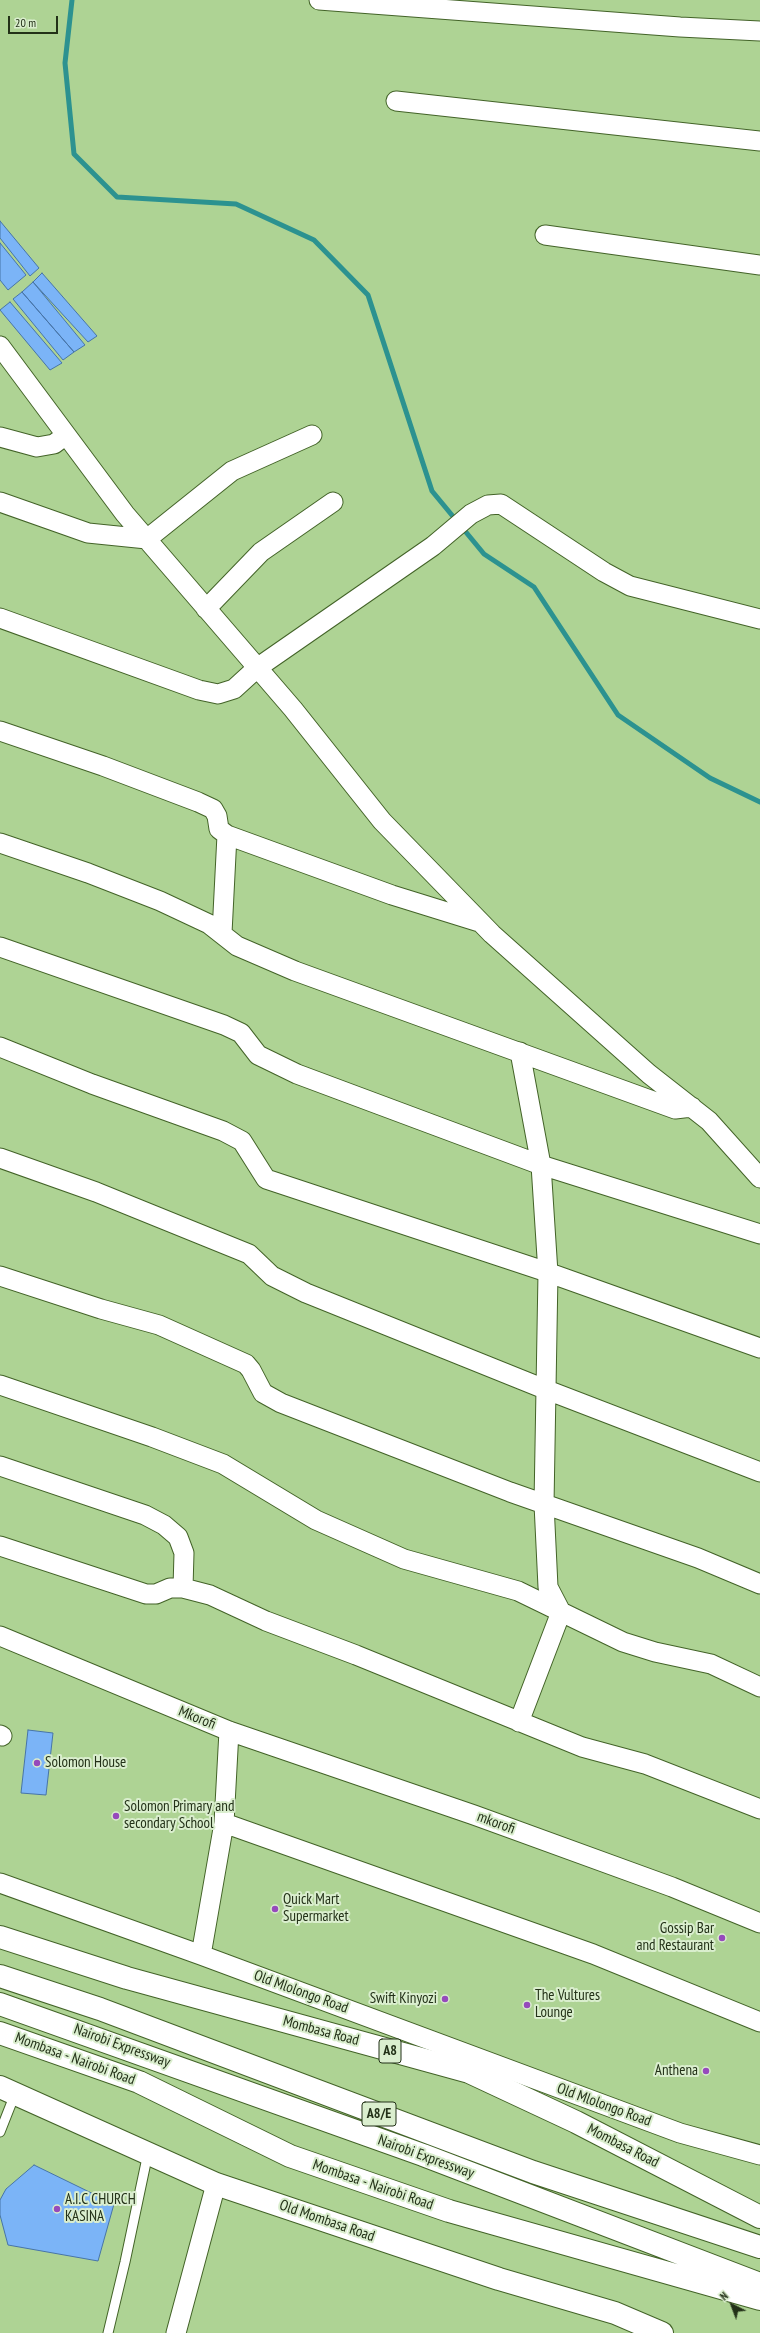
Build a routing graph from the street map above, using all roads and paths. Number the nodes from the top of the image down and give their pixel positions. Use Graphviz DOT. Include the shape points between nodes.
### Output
graph roads {
  1 [pos="319,0"];
  2 [pos="760,31"];
  3 [pos="396,101"];
  4 [pos="760,141"];
  5 [pos="545,235"];
  6 [pos="760,265"];
  7 [pos="0,346"];
  8 [pos="66,435"];
  9 [pos="312,435"];
  10 [pos="0,437"];
  11 [pos="0,502"];
  12 [pos="333,502"];
  13 [pos="147,539"];
  14 [pos="206,608"];
  15 [pos="0,618"];
  16 [pos="760,619"];
  17 [pos="257,668"];
  18 [pos="0,731"];
  19 [pos="227,835"];
  20 [pos="0,843"];
  21 [pos="481,923"];
  22 [pos="222,934"];
  23 [pos="0,947"];
  24 [pos="0,1047"];
  25 [pos="520,1052"];
  26 [pos="692,1107"];
  27 [pos="0,1158"];
  28 [pos="541,1165"];
  29 [pos="760,1178"];
  30 [pos="760,1234"];
  31 [pos="548,1273"];
  32 [pos="0,1276"];
  33 [pos="760,1348"];
  34 [pos="0,1386"];
  35 [pos="547,1390"];
  36 [pos="0,1466"];
  37 [pos="760,1472"];
  38 [pos="544,1504"];
  39 [pos="0,1546"];
  40 [pos="760,1584"];
  41 [pos="183,1588"];
  42 [pos="561,1612"];
  43 [pos="0,1636"];
  44 [pos="760,1687"];
  45 [pos="520,1722"];
  46 [pos="229,1731"];
  47 [pos="760,1809"];
  48 [pos="224,1823"];
  49 [pos="0,1883"];
  50 [pos="760,1922"];
  51 [pos="0,1937"];
  52 [pos="201,1955"];
  53 [pos="0,1976"];
  54 [pos="0,2004"];
  55 [pos="760,2022"];
  56 [pos="0,2033"];
  57 [pos="8,2090"];
  58 [pos="0,2132"];
  59 [pos="148,2153"];
  60 [pos="760,2155"];
  61 [pos="216,2184"];
  62 [pos="760,2217"];
  63 [pos="760,2247"];
  64 [pos="760,2284"];
  65 [pos="760,2299"];
  66 [pos="108,2333"];
  67 [pos="176,2333"];
  68 [pos="662,2333"];
  1 -- 2 [label="street"];
  3 -- 4 [label="street"];
  5 -- 6 [label="street"];
  7 -- 8 [label="street"];
  8 -- 10 [label="street" via="54,444 38,447"];
  8 -- 13 [label="street"];
  9 -- 13 [label="street" via="232,471"];
  11 -- 13 [label="street" via="88,533"];
  12 -- 14 [label="street" via="261,552"];
  13 -- 14 [label="street"];
  14 -- 17 [label="street"];
  15 -- 17 [label="street" via="199,690 218,694 234,688"];
  16 -- 17 [label="street" via="630,586 604,572 501,504 488,505 471,514 434,546"];
  17 -- 21 [label="street" via="382,821"];
  18 -- 19 [label="street" via="198,802 213,809 220,829"];
  19 -- 21 [label="street" via="392,895"];
  19 -- 22 [label="street"];
  20 -- 22 [label="street" via="160,900 209,924"];
  21 -- 26 [label="street" via="649,1074"];
  22 -- 25 [label="street" via="237,946 295,971"];
  23 -- 28 [label="street" via="224,1025 241,1033 258,1055 297,1074"];
  24 -- 31 [label="street" via="92,1084 223,1130 242,1141 266,1179"];
  25 -- 26 [label="street" via="675,1109"];
  25 -- 28 [label="street"];
  26 -- 29 [label="street" via="709,1120"];
  27 -- 35 [label="street" via="96,1192 249,1254 272,1276 306,1293"];
  28 -- 30 [label="street"];
  28 -- 31 [label="street"];
  31 -- 33 [label="street"];
  31 -- 35 [label="street"];
  32 -- 38 [label="street" via="159,1325 246,1364 263,1393 281,1403"];
  34 -- 42 [label="street" via="145,1434 223,1464 316,1520 404,1559 518,1591"];
  35 -- 37 [label="street"];
  35 -- 38 [label="street"];
  36 -- 41 [label="street" via="145,1515 164,1524 178,1537 184,1554"];
  38 -- 40 [label="street" via="698,1558"];
  38 -- 42 [label="street" via="548,1587"];
  39 -- 41 [label="street" via="146,1594 156,1594 170,1588"];
  41 -- 45 [label="street" via="210,1595 266,1621"];
  42 -- 44 [label="street" via="623,1642 668,1656 711,1664"];
  42 -- 45 [label="street"];
  43 -- 46 [label="street, Mkorofi"];
  45 -- 47 [label="street" via="582,1747 645,1764"];
  46 -- 48 [label="street, Mkorofi"];
  46 -- 50 [label="street, mkorofi" via="658,1881"];
  48 -- 52 [label="street, Mkorofi"];
  48 -- 55 [label="street" via="593,1954"];
  49 -- 52 [label="street, Old Mlolongo Road"];
  51 -- 62 [label="main road, Mombasa Road / A8" via="127,1978 469,2072 576,2122"];
  52 -- 60 [label="street, Old Mlolongo Road" via="680,2133"];
  53 -- 63 [label="main road, Nairobi Expressway / A8/E" via="100,2009 533,2172"];
  54 -- 64 [label="main road, Nairobi Expressway / A8/E" via="423,2155"];
  56 -- 65 [label="main road, Mombasa - Nairobi Road" via="139,2082 290,2156 449,2211"];
  57 -- 58 [label="lane"];
  57 -- 59 [label="main road, Old Mombasa Road"];
  59 -- 61 [label="main road, Old Mombasa Road"];
  59 -- 66 [label="lane" via="126,2262"];
  61 -- 67 [label="street"];
  61 -- 68 [label="main road, Old Mombasa Road" via="499,2279 616,2313"];
}
